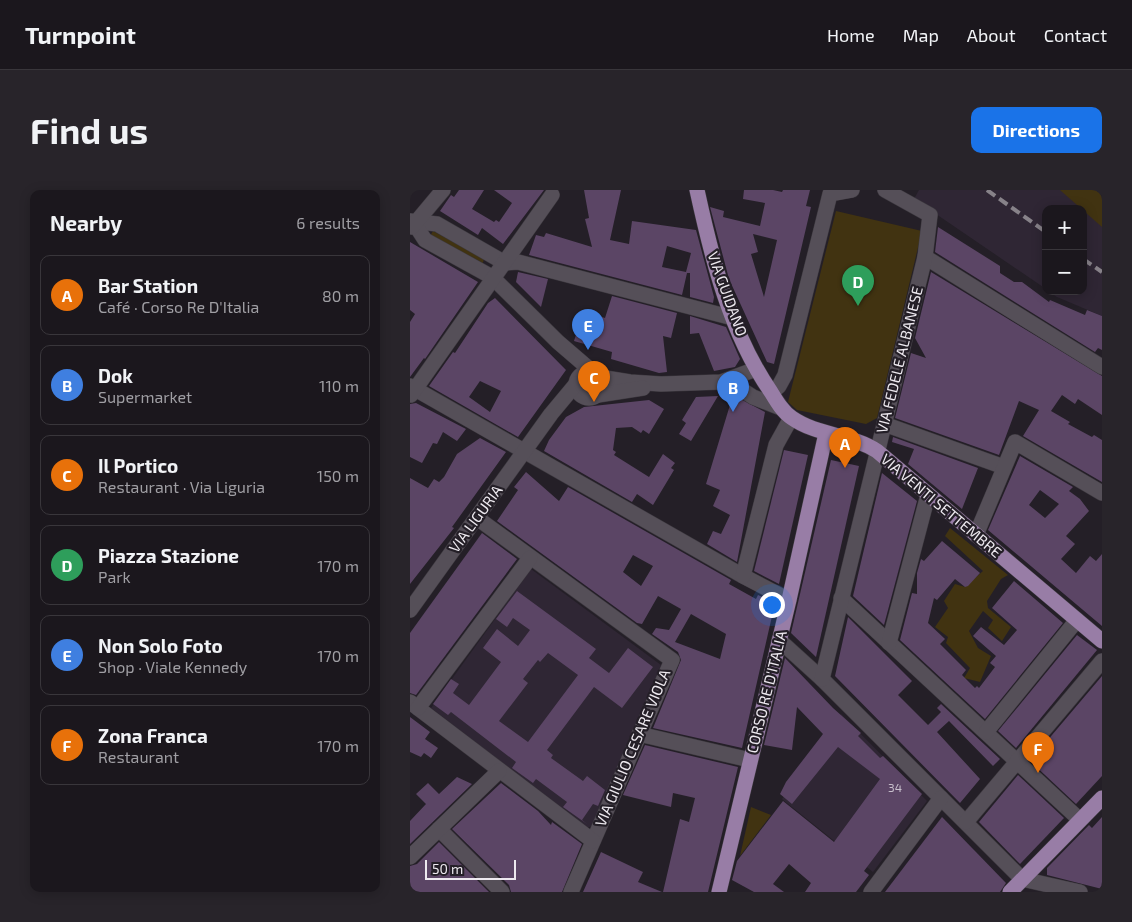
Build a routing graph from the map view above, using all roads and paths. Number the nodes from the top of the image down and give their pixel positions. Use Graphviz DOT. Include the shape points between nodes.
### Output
graph roads {
  1 [pos="442,190"];
  2 [pos="697,190"];
  3 [pos="852,190"];
  4 [pos="885,190"];
  5 [pos="552,195"];
  6 [pos="411,225"];
  7 [pos="925,257"];
  8 [pos="504,263"];
  9 [pos="492,277"];
  10 [pos="733,318"];
  11 [pos="558,342"];
  12 [pos="1102,367"];
  13 [pos="756,369"];
  14 [pos="597,375"];
  15 [pos="577,381"];
  16 [pos="661,384"];
  17 [pos="728,384"];
  18 [pos="767,388"];
  19 [pos="412,390"];
  20 [pos="591,396"];
  21 [pos="786,413"];
  22 [pos="884,424"];
  23 [pos="541,428"];
  24 [pos="826,433"];
  25 [pos="525,450"];
  26 [pos="877,451"];
  27 [pos="1004,467"];
  28 [pos="1102,493"];
  29 [pos="928,495"];
  30 [pos="477,518"];
  31 [pos="976,535"];
  32 [pos="530,558"];
  33 [pos="743,576"];
  34 [pos="415,594"];
  35 [pos="841,598"];
  36 [pos="789,600"];
  37 [pos="410,610"];
  38 [pos="1077,620"];
  39 [pos="779,640"];
  40 [pos="1102,641"];
  41 [pos="889,643"];
  42 [pos="1102,662"];
  43 [pos="822,679"];
  44 [pos="414,705"];
  45 [pos="986,732"];
  46 [pos="639,734"];
  47 [pos="750,760"];
  48 [pos="1017,761"];
  49 [pos="499,771"];
  50 [pos="941,798"];
  51 [pos="1102,798"];
  52 [pos="1080,820"];
  53 [pos="966,822"];
  54 [pos="439,829"];
  55 [pos="593,842"];
  56 [pos="410,857"];
  57 [pos="1022,879"];
  58 [pos="502,892"];
  59 [pos="571,892"];
  60 [pos="719,892"];
  61 [pos="871,892"];
  62 [pos="1010,892"];
  63 [pos="1080,892"];
  1 -- 6 [label="street"];
  2 -- 10 [label="main road, VIA GUIDANO" via="717,274"];
  3 -- 18 [label="street" via="830,194 785,375 779,386"];
  4 -- 7 [label="street, VIA FEDELE ALBANESE" via="930,214"];
  5 -- 8 [label="street"];
  6 -- 8 [label="street" via="437,224"];
  6 -- 9 [label="street" via="425,240"];
  7 -- 12 [label="street"];
  7 -- 22 [label="street, VIA FEDELE ALBANESE"];
  8 -- 9 [label="street"];
  8 -- 10 [label="street" via="518,262"];
  9 -- 11 [label="street"];
  9 -- 19 [label="street"];
  10 -- 13 [label="main road, VIA GUIDANO"];
  11 -- 14 [label="street"];
  11 -- 15 [label="street" via="574,365"];
  13 -- 17 [label="street"];
  13 -- 18 [label="main road, VIA GUIDANO"];
  14 -- 15 [label="street" via="583,374"];
  14 -- 16 [label="street, VIA LIGURIA"];
  14 -- 20 [label="street" via="602,389"];
  15 -- 20 [label="street" via="580,394"];
  15 -- 23 [label="street, VIA LIGURIA"];
  16 -- 17 [label="street, VIA LIGURIA"];
  16 -- 20 [label="street, VIA LIGURIA"];
  17 -- 18 [label="street"];
  17 -- 21 [label="street"];
  18 -- 21 [label="main road, VIA VENTI SETTEMBRE"];
  19 -- 25 [label="street"];
  20 -- 23 [label="street, VIA LIGURIA" via="578,400"];
  21 -- 24 [label="main road, VIA VENTI SETTEMBRE" via="806,427"];
  21 -- 33 [label="street"];
  22 -- 26 [label="street, VIA FEDELE ALBANESE"];
  22 -- 27 [label="street"];
  23 -- 25 [label="street, VIA LIGURIA"];
  24 -- 26 [label="main road, VIA VENTI SETTEMBRE" via="864,443"];
  24 -- 36 [label="main road, CORSO RE D'ITALIA"];
  25 -- 30 [label="street, VIA LIGURIA"];
  25 -- 33 [label="street"];
  26 -- 29 [label="main road, VIA VENTI SETTEMBRE"];
  26 -- 35 [label="street, VIA FEDELE ALBANESE"];
  27 -- 28 [label="street" via="1015,442"];
  27 -- 31 [label="street"];
  29 -- 31 [label="main road, VIA VENTI SETTEMBRE"];
  29 -- 41 [label="street"];
  30 -- 32 [label="street, VIA GIULIO CESARE VIOLA"];
  30 -- 34 [label="street, VIA LIGURIA"];
  31 -- 38 [label="main road, VIA VENTI SETTEMBRE"];
  32 -- 44 [label="street"];
  32 -- 46 [label="street, VIA GIULIO CESARE VIOLA" via="672,660"];
  33 -- 36 [label="street"];
  34 -- 37 [label="street, VIA LIGURIA"];
  35 -- 41 [label="street"];
  35 -- 43 [label="street, VIA FEDELE ALBANESE"];
  36 -- 39 [label="main road, CORSO RE D'ITALIA"];
  38 -- 40 [label="main road, VIA VENTI SETTEMBRE"];
  38 -- 45 [label="street"];
  39 -- 43 [label="street"];
  39 -- 47 [label="main road, CORSO RE D'ITALIA"];
  41 -- 45 [label="street"];
  42 -- 48 [label="street"];
  43 -- 50 [label="street"];
  44 -- 49 [label="street"];
  45 -- 48 [label="street"];
  46 -- 47 [label="street"];
  46 -- 55 [label="street, VIA GIULIO CESARE VIOLA"];
  47 -- 60 [label="main road, CORSO RE D'ITALIA"];
  48 -- 52 [label="street"];
  48 -- 53 [label="street"];
  49 -- 54 [label="street"];
  49 -- 55 [label="street"];
  50 -- 53 [label="street"];
  50 -- 61 [label="street"];
  51 -- 52 [label="main road"];
  52 -- 57 [label="main road"];
  53 -- 57 [label="street"];
  54 -- 56 [label="street"];
  54 -- 58 [label="street"];
  55 -- 59 [label="street, VIA GIULIO CESARE VIOLA"];
  57 -- 62 [label="main road"];
  57 -- 63 [label="street"];
}
